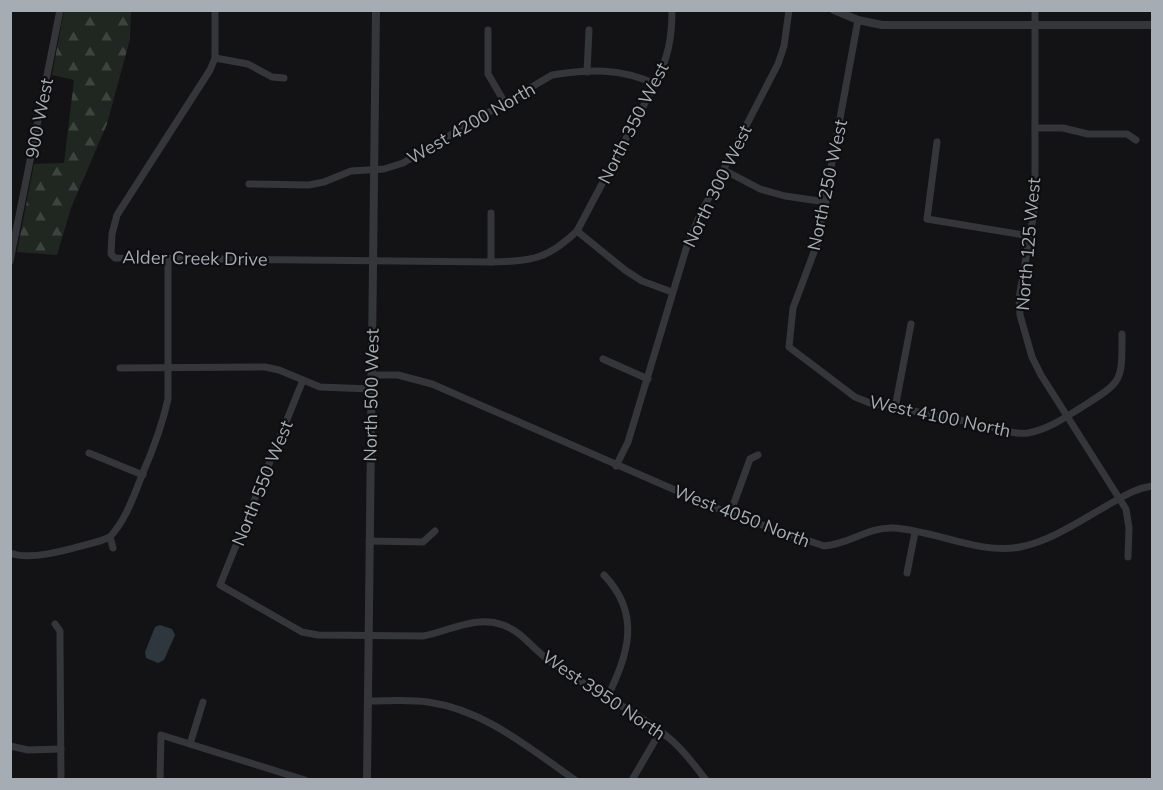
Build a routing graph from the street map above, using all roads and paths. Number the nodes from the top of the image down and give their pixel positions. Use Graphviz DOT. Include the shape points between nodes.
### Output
graph roads {
  1 [pos="60,10"];
  2 [pos="215,10"];
  3 [pos="376,10"];
  4 [pos="672,10"];
  5 [pos="789,10"];
  6 [pos="834,10"];
  7 [pos="1035,10"];
  8 [pos="858,20"];
  9 [pos="1035,25"];
  10 [pos="1152,25"];
  11 [pos="488,30"];
  12 [pos="589,30"];
  13 [pos="215,58"];
  14 [pos="587,72"];
  15 [pos="284,78"];
  16 [pos="655,84"];
  17 [pos="505,103"];
  18 [pos="1035,128"];
  19 [pos="1137,140"];
  20 [pos="937,142"];
  21 [pos="375,170"];
  22 [pos="724,170"];
  23 [pos="249,184"];
  24 [pos="826,202"];
  25 [pos="491,213"];
  26 [pos="577,231"];
  27 [pos="1030,236"];
  28 [pos="168,258"];
  29 [pos="374,260"];
  30 [pos="10,261"];
  31 [pos="491,262"];
  32 [pos="672,292"];
  33 [pos="912,324"];
  34 [pos="1122,334"];
  35 [pos="789,347"];
  36 [pos="603,359"];
  37 [pos="120,368"];
  38 [pos="168,368"];
  39 [pos="371,375"];
  40 [pos="648,379"];
  41 [pos="303,380"];
  42 [pos="371,389"];
  43 [pos="896,408"];
  44 [pos="1067,416"];
  45 [pos="89,453"];
  46 [pos="758,455"];
  47 [pos="616,466"];
  48 [pos="143,475"];
  49 [pos="1152,486"];
  50 [pos="1119,499"];
  51 [pos="730,514"];
  52 [pos="435,531"];
  53 [pos="915,532"];
  54 [pos="110,537"];
  55 [pos="369,541"];
  56 [pos="113,548"];
  57 [pos="10,553"];
  58 [pos="1128,557"];
  59 [pos="907,573"];
  60 [pos="604,575"];
  61 [pos="220,585"];
  62 [pos="55,624"];
  63 [pos="368,636"];
  64 [pos="607,698"];
  65 [pos="368,701"];
  66 [pos="203,702"];
  67 [pos="660,732"];
  68 [pos="190,744"];
  69 [pos="10,746"];
  70 [pos="61,749"];
  71 [pos="61,780"];
  72 [pos="160,780"];
  73 [pos="305,780"];
  74 [pos="367,780"];
  75 [pos="575,780"];
  76 [pos="632,780"];
  77 [pos="706,780"];
  1 -- 30 [label="street, 900 West"];
  2 -- 13 [label="street, Alder Creek Drive"];
  3 -- 21 [label="street, North 500 West"];
  4 -- 16 [label="street, North 350 West" via="672,36"];
  5 -- 22 [label="street, North 300 West" via="778,64"];
  6 -- 8 [label="street"];
  7 -- 9 [label="street, North 125 West"];
  8 -- 9 [label="street" via="901,26"];
  8 -- 24 [label="street, North 250 West"];
  9 -- 10 [label="street"];
  9 -- 18 [label="street, North 125 West"];
  11 -- 17 [label="street" via="488,74"];
  12 -- 14 [label="street"];
  13 -- 15 [label="street" via="248,64 272,77"];
  13 -- 28 [label="street, Alder Creek Drive" via="114,225 111,254 115,258"];
  14 -- 16 [label="street, West 4200 North" via="622,72"];
  14 -- 17 [label="street, West 4200 North" via="552,75"];
  16 -- 26 [label="street, North 350 West"];
  17 -- 21 [label="street, West 4200 North" via="403,164"];
  18 -- 19 [label="street" via="1127,134"];
  18 -- 27 [label="street, North 125 West" via="1035,198"];
  20 -- 27 [label="street" via="927,219"];
  21 -- 23 [label="street, West 4200 North" via="351,171 309,185"];
  21 -- 29 [label="street, North 500 West"];
  22 -- 24 [label="street" via="760,189"];
  22 -- 32 [label="street, North 300 West" via="699,217"];
  24 -- 35 [label="street, North 250 West" via="817,244 794,308"];
  25 -- 31 [label="street"];
  26 -- 31 [label="street, Alder Creek Drive" via="542,256 527,261"];
  26 -- 32 [label="street" via="642,281"];
  27 -- 44 [label="street, North 125 West" via="1019,298 1020,315 1032,357"];
  28 -- 29 [label="street, Alder Creek Drive"];
  28 -- 38 [label="street"];
  29 -- 31 [label="street, Alder Creek Drive"];
  29 -- 39 [label="street, North 500 West"];
  32 -- 40 [label="street, North 300 West"];
  33 -- 43 [label="street"];
  34 -- 44 [label="street, West 4100 North" via="1122,368 1111,389"];
  35 -- 43 [label="street, West 4100 North" via="855,397"];
  36 -- 40 [label="street"];
  37 -- 38 [label="street"];
  38 -- 41 [label="street" via="265,367"];
  38 -- 48 [label="street" via="164,421"];
  39 -- 42 [label="street, North 500 West"];
  39 -- 47 [label="street, West 4050 North" via="398,375 432,384"];
  40 -- 47 [label="street, North 300 West"];
  41 -- 42 [label="street" via="326,388"];
  41 -- 61 [label="street, North 550 West"];
  42 -- 55 [label="street, North 500 West"];
  43 -- 44 [label="street, West 4100 North" via="1014,433 1053,425"];
  44 -- 50 [label="street, North 125 West"];
  45 -- 48 [label="street"];
  46 -- 51 [label="street" via="750,459"];
  47 -- 51 [label="street, West 4050 North"];
  48 -- 54 [label="street" via="121,524"];
  49 -- 50 [label="street, West 4050 North"];
  50 -- 53 [label="street, West 4050 North" via="1040,541 1018,548 993,548"];
  50 -- 58 [label="street, North 125 West" via="1128,519"];
  51 -- 53 [label="street, West 4050 North" via="824,546 839,545 873,530"];
  52 -- 55 [label="street" via="423,542"];
  53 -- 59 [label="street"];
  54 -- 56 [label="street"];
  54 -- 57 [label="street" via="36,555"];
  55 -- 63 [label="street, North 500 West"];
  60 -- 64 [label="street" via="616,588 628,621 626,652"];
  61 -- 63 [label="street, West 3950 North" via="302,632"];
  62 -- 70 [label="street" via="60,632"];
  63 -- 64 [label="street, West 3950 North" via="423,636 475,622 503,625"];
  63 -- 65 [label="street, North 500 West"];
  64 -- 67 [label="street, West 3950 North"];
  65 -- 74 [label="street, North 500 West"];
  65 -- 75 [label="street" via="426,702 477,716"];
  66 -- 68 [label="street"];
  67 -- 76 [label="street"];
  67 -- 77 [label="street, West 3950 North" via="682,750"];
  68 -- 72 [label="street" via="161,735"];
  68 -- 73 [label="street"];
  69 -- 70 [label="street"];
  70 -- 71 [label="street"];
}
